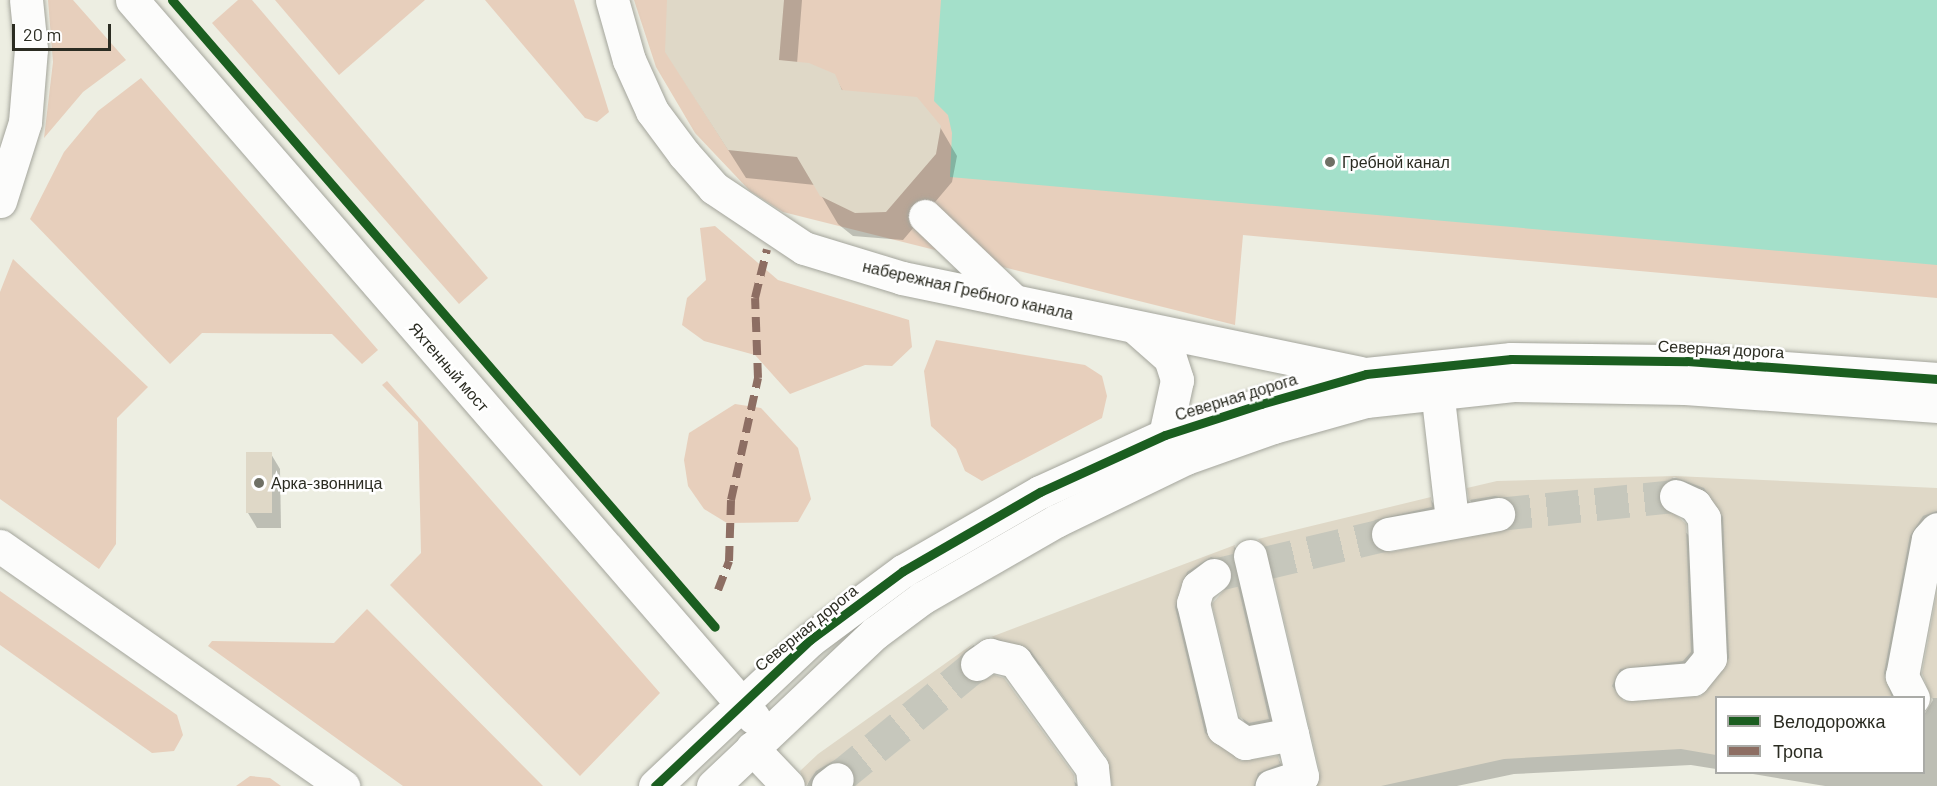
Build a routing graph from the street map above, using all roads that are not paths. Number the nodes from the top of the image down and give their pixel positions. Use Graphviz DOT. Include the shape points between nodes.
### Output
graph roads {
  1 [pos="26,0"];
  2 [pos="132,0"];
  3 [pos="612,0"];
  4 [pos="0,201"];
  5 [pos="925,216"];
  6 [pos="1014,302"];
  7 [pos="1134,327"];
  8 [pos="1937,379"];
  9 [pos="1373,386"];
  10 [pos="1437,390"];
  11 [pos="1937,406"];
  12 [pos="1171,449"];
  13 [pos="1677,496"];
  14 [pos="1498,514"];
  15 [pos="1452,519"];
  16 [pos="1937,529"];
  17 [pos="1388,534"];
  18 [pos="0,546"];
  19 [pos="1250,556"];
  20 [pos="1212,575"];
  21 [pos="980,661"];
  22 [pos="1631,684"];
  23 [pos="1919,696"];
  24 [pos="739,701"];
  25 [pos="1292,734"];
  26 [pos="760,741"];
  27 [pos="343,786"];
  28 [pos="655,786"];
  29 [pos="713,786"];
  30 [pos="788,786"];
  31 [pos="1094,786"];
  32 [pos="1272,786"];
  1 -- 4 [label="street" via="30,49 25,122"];
  2 -- 24 [label="street, Яхтенный мост"];
  3 -- 6 [label="street, набережная Гребного канала" via="629,60 652,111 714,188 804,248 903,278"];
  5 -- 6 [label="street"];
  6 -- 7 [label="street, набережная Гребного канала"];
  7 -- 9 [label="street, набережная Гребного канала"];
  7 -- 12 [label="street, набережная Гребного канала" via="1170,358 1177,380"];
  8 -- 9 [label="street, Северная дорога" via="1687,361 1511,359"];
  9 -- 10 [label="street, Северная дорога"];
  9 -- 12 [label="street, Северная дорога"];
  10 -- 11 [label="street, Северная дорога" via="1685,388"];
  10 -- 15 [label="street"];
  12 -- 24 [label="street, Северная дорога" via="1040,492 903,572 810,640"];
  12 -- 26 [label="street, Северная дорога" via="922,598 875,633"];
  13 -- 22 [label="street" via="1695,505 1704,518 1710,658 1693,679"];
  14 -- 15 [label="street"];
  15 -- 17 [label="street"];
  16 -- 23 [label="street" via="1928,539 1902,676"];
  18 -- 27 [label="street"];
  19 -- 25 [label="street"];
  20 -- 25 [label="street" via="1193,603 1224,728 1237,740 1259,742"];
  21 -- 31 [label="street" via="1015,661 1092,768"];
  24 -- 26 [label="street, Яхтенный мост"];
  24 -- 28 [label="street, Северная дорога"];
  25 -- 32 [label="street" via="1302,776"];
  26 -- 29 [label="street, Северная дорога"];
  26 -- 30 [label="street, Яхтенный мост"];
}
